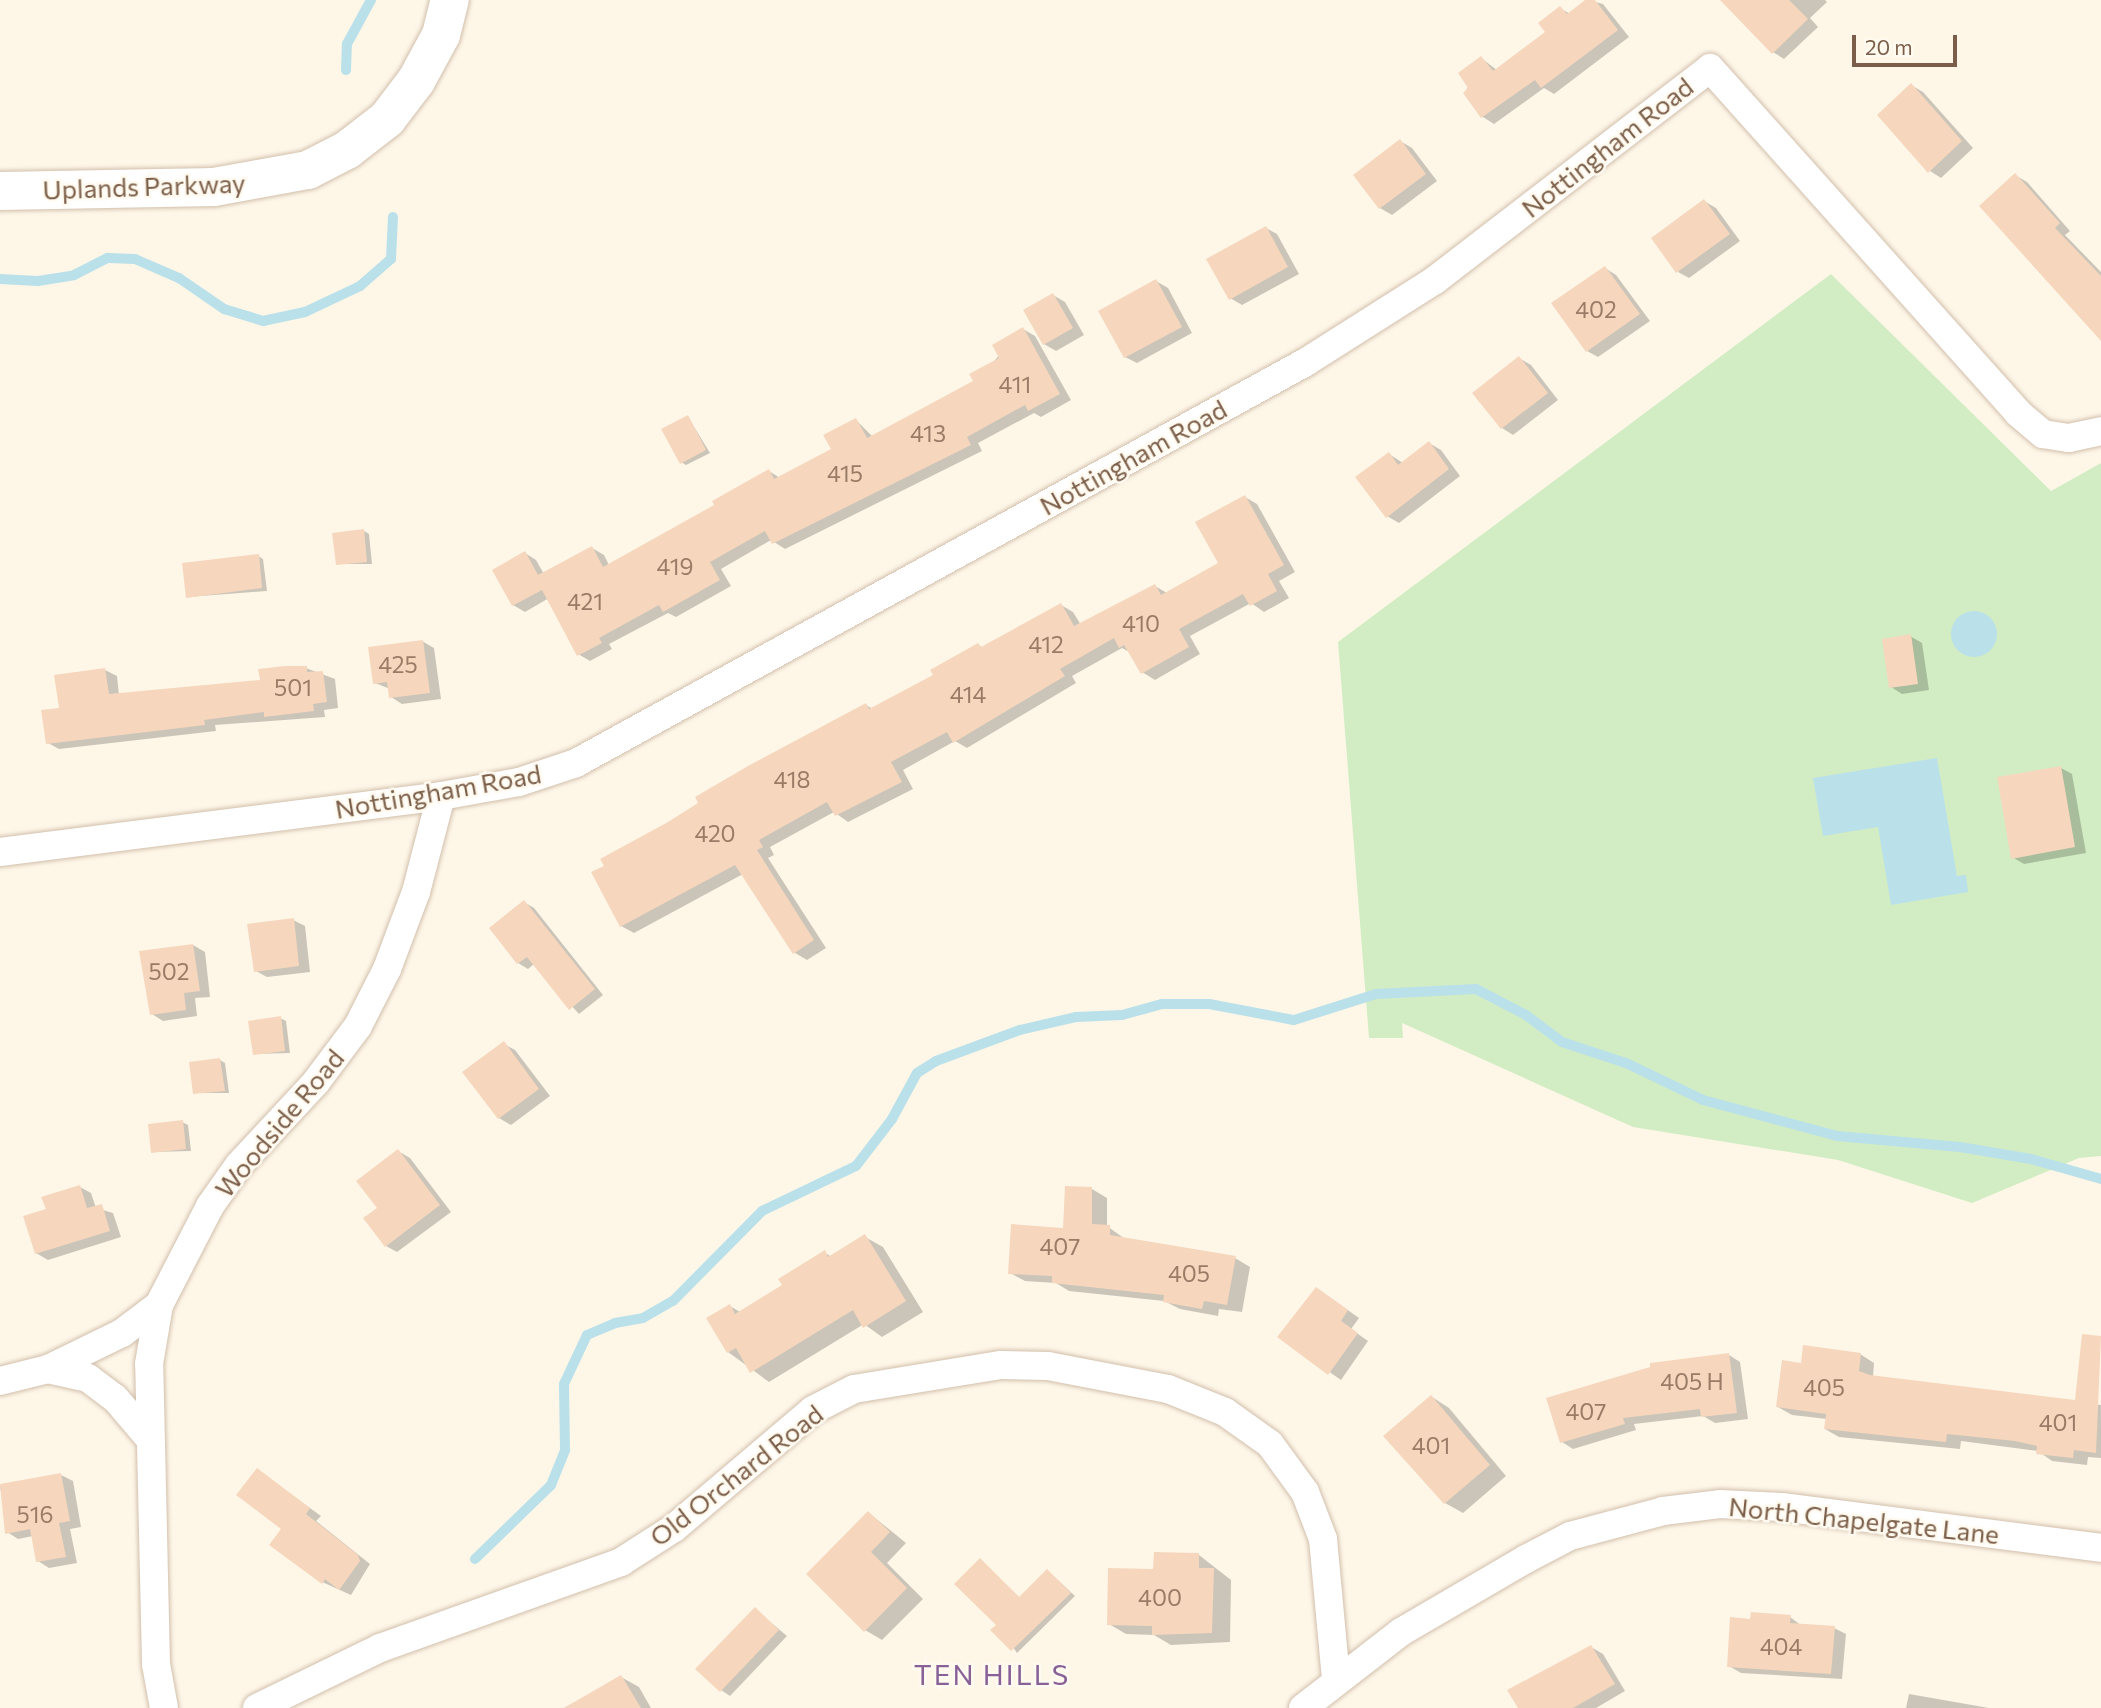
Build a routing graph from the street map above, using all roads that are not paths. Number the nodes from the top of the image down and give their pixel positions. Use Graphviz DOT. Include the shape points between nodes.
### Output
graph roads {
  1 [pos="450,0"];
  2 [pos="0,191"];
  3 [pos="2101,431"];
  4 [pos="441,796"];
  5 [pos="0,852"];
  6 [pos="159,1305"];
  7 [pos="48,1368"];
  8 [pos="0,1381"];
  9 [pos="150,1439"];
  10 [pos="2101,1548"];
  11 [pos="1336,1678"];
  12 [pos="164,1708"];
  13 [pos="257,1708"];
  14 [pos="1303,1708"];
  1 -- 2 [label="street, Uplands Parkway" via="440,34 416,81 387,119 347,150 308,170 214,187"];
  3 -- 4 [label="street, Nottingham Road" via="2069,438 2043,434 2018,413 1710,68 1435,280 1306,362 576,762 519,782"];
  4 -- 5 [label="street, Nottingham Road"];
  4 -- 6 [label="street, Woodside Road" via="416,892 387,969 358,1026 316,1082 239,1165 210,1206"];
  6 -- 7 [label="street" via="122,1333"];
  6 -- 9 [label="street, Woodside Road" via="149,1364"];
  7 -- 8 [label="street"];
  7 -- 9 [label="street" via="88,1378 115,1398"];
  9 -- 12 [label="street, Woodside Road" via="156,1664"];
  10 -- 11 [label="street, North Chapelgate Lane" via="1782,1507 1720,1504 1663,1511 1570,1536 1402,1632"];
  11 -- 13 [label="street, Old Orchard Road" via="1323,1539 1305,1492 1270,1444 1225,1412 1168,1389 1048,1366 1001,1365 854,1389 813,1410 674,1528 621,1562 380,1648"];
  11 -- 14 [label="street, North Chapelgate Lane"];
}
